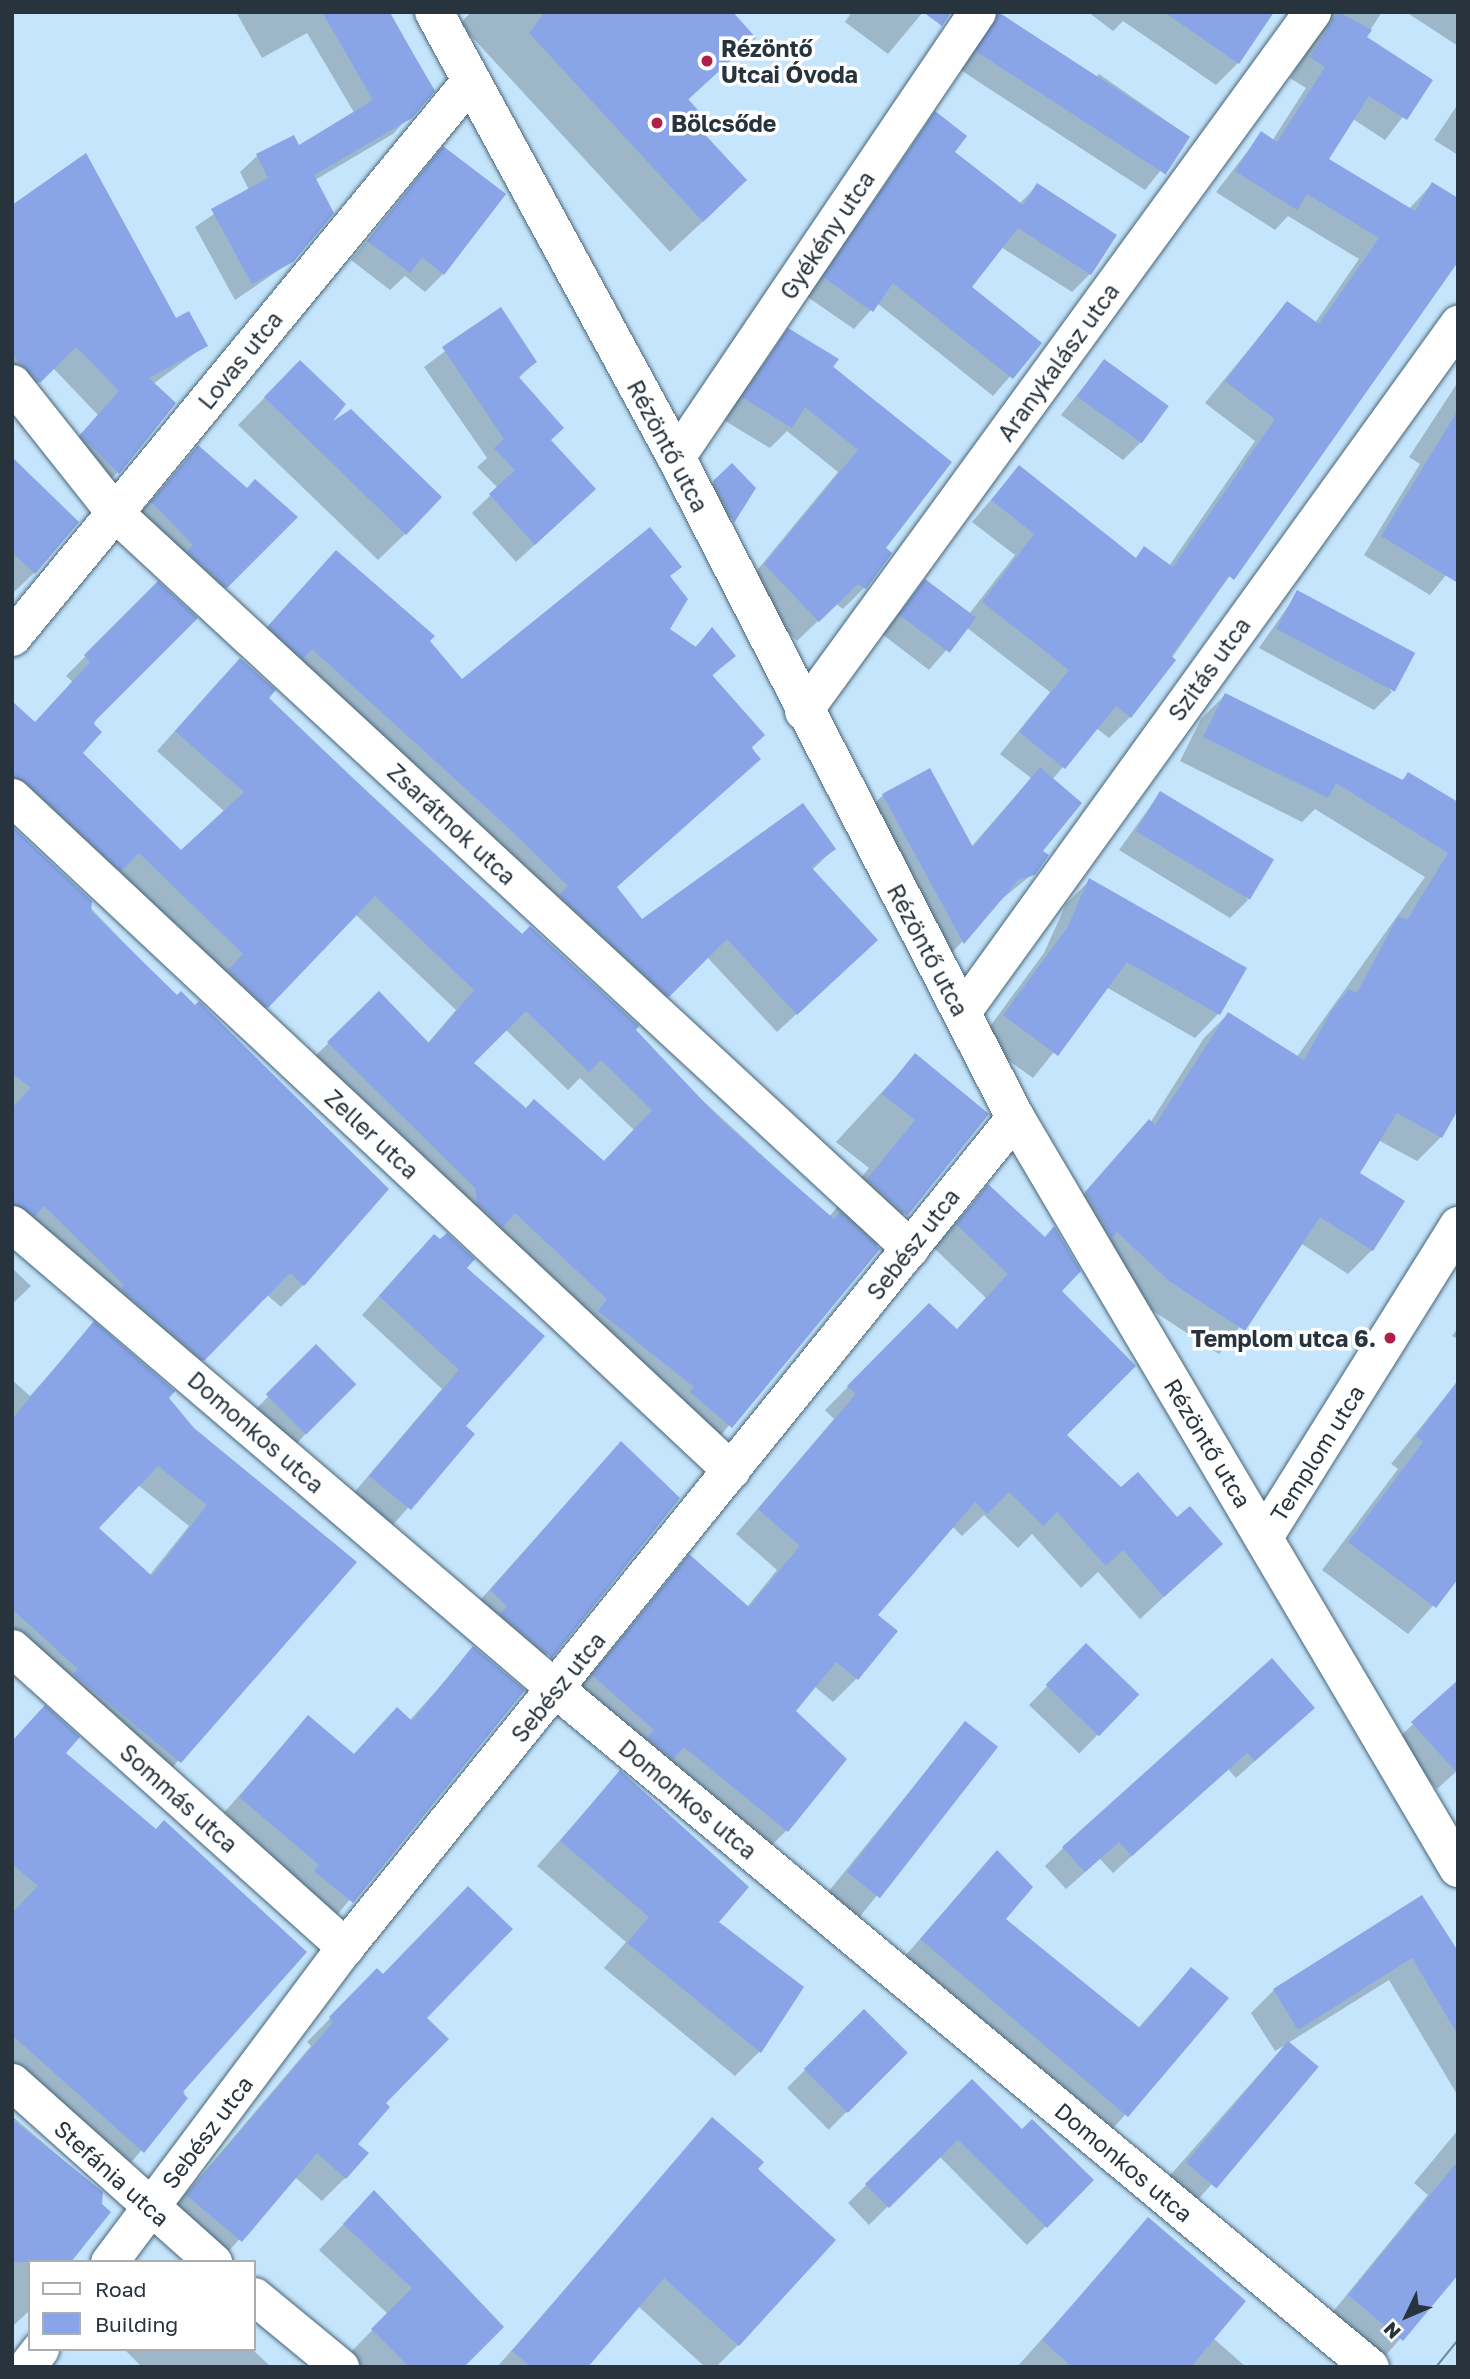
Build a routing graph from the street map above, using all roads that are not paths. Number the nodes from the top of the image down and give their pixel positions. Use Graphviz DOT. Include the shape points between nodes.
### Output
graph roads {
  1 [pos="434,12"];
  2 [pos="977,12"];
  3 [pos="1312,12"];
  4 [pos="468,83"];
  5 [pos="1458,324"];
  6 [pos="12,383"];
  7 [pos="676,457"];
  8 [pos="115,513"];
  9 [pos="12,637"];
  10 [pos="803,711"];
  11 [pos="12,797"];
  12 [pos="961,1013"];
  13 [pos="1015,1117"];
  14 [pos="12,1224"];
  15 [pos="1458,1226"];
  16 [pos="910,1248"];
  17 [pos="732,1470"];
  18 [pos="1264,1537"];
  19 [pos="12,1648"];
  20 [pos="557,1690"];
  21 [pos="1458,1868"];
  22 [pos="345,1947"];
  23 [pos="12,2082"];
  24 [pos="150,2209"];
  25 [pos="110,2260"];
  26 [pos="211,2260"];
  27 [pos="256,2297"];
  28 [pos="38,2351"];
  29 [pos="26,2367"];
  30 [pos="340,2367"];
  31 [pos="1370,2367"];
  1 -- 4 [label="main road, Rézöntő utca"];
  2 -- 7 [label="street, Gyékény utca"];
  3 -- 10 [label="street, Aranykalász utca"];
  4 -- 7 [label="main road, Rézöntő utca"];
  4 -- 8 [label="street, Lovas utca"];
  5 -- 12 [label="street, Szitás utca"];
  6 -- 8 [label="street, Zsarátnok utca"];
  7 -- 10 [label="main road, Rézöntő utca"];
  8 -- 9 [label="street, Lovas utca"];
  8 -- 16 [label="street, Zsarátnok utca"];
  10 -- 12 [label="main road, Rézöntő utca"];
  11 -- 17 [label="street, Zeller utca"];
  12 -- 13 [label="main road, Rézöntő utca"];
  13 -- 16 [label="street, Sebész utca"];
  13 -- 18 [label="main road, Rézöntő utca"];
  14 -- 20 [label="street, Domonkos utca"];
  15 -- 18 [label="main road, Templom utca"];
  16 -- 17 [label="street, Sebész utca"];
  17 -- 20 [label="street, Sebész utca"];
  18 -- 21 [label="main road, Rézöntő utca"];
  19 -- 22 [label="street, Sommás utca"];
  20 -- 22 [label="street, Sebész utca"];
  20 -- 31 [label="street, Domonkos utca"];
  22 -- 24 [label="street, Sebész utca"];
  23 -- 24 [label="street, Stefánia utca"];
  24 -- 25 [label="street, Sebész utca"];
  24 -- 26 [label="street, Stefánia utca"];
  27 -- 30 [label="street"];
  28 -- 29 [label="street"];
}
